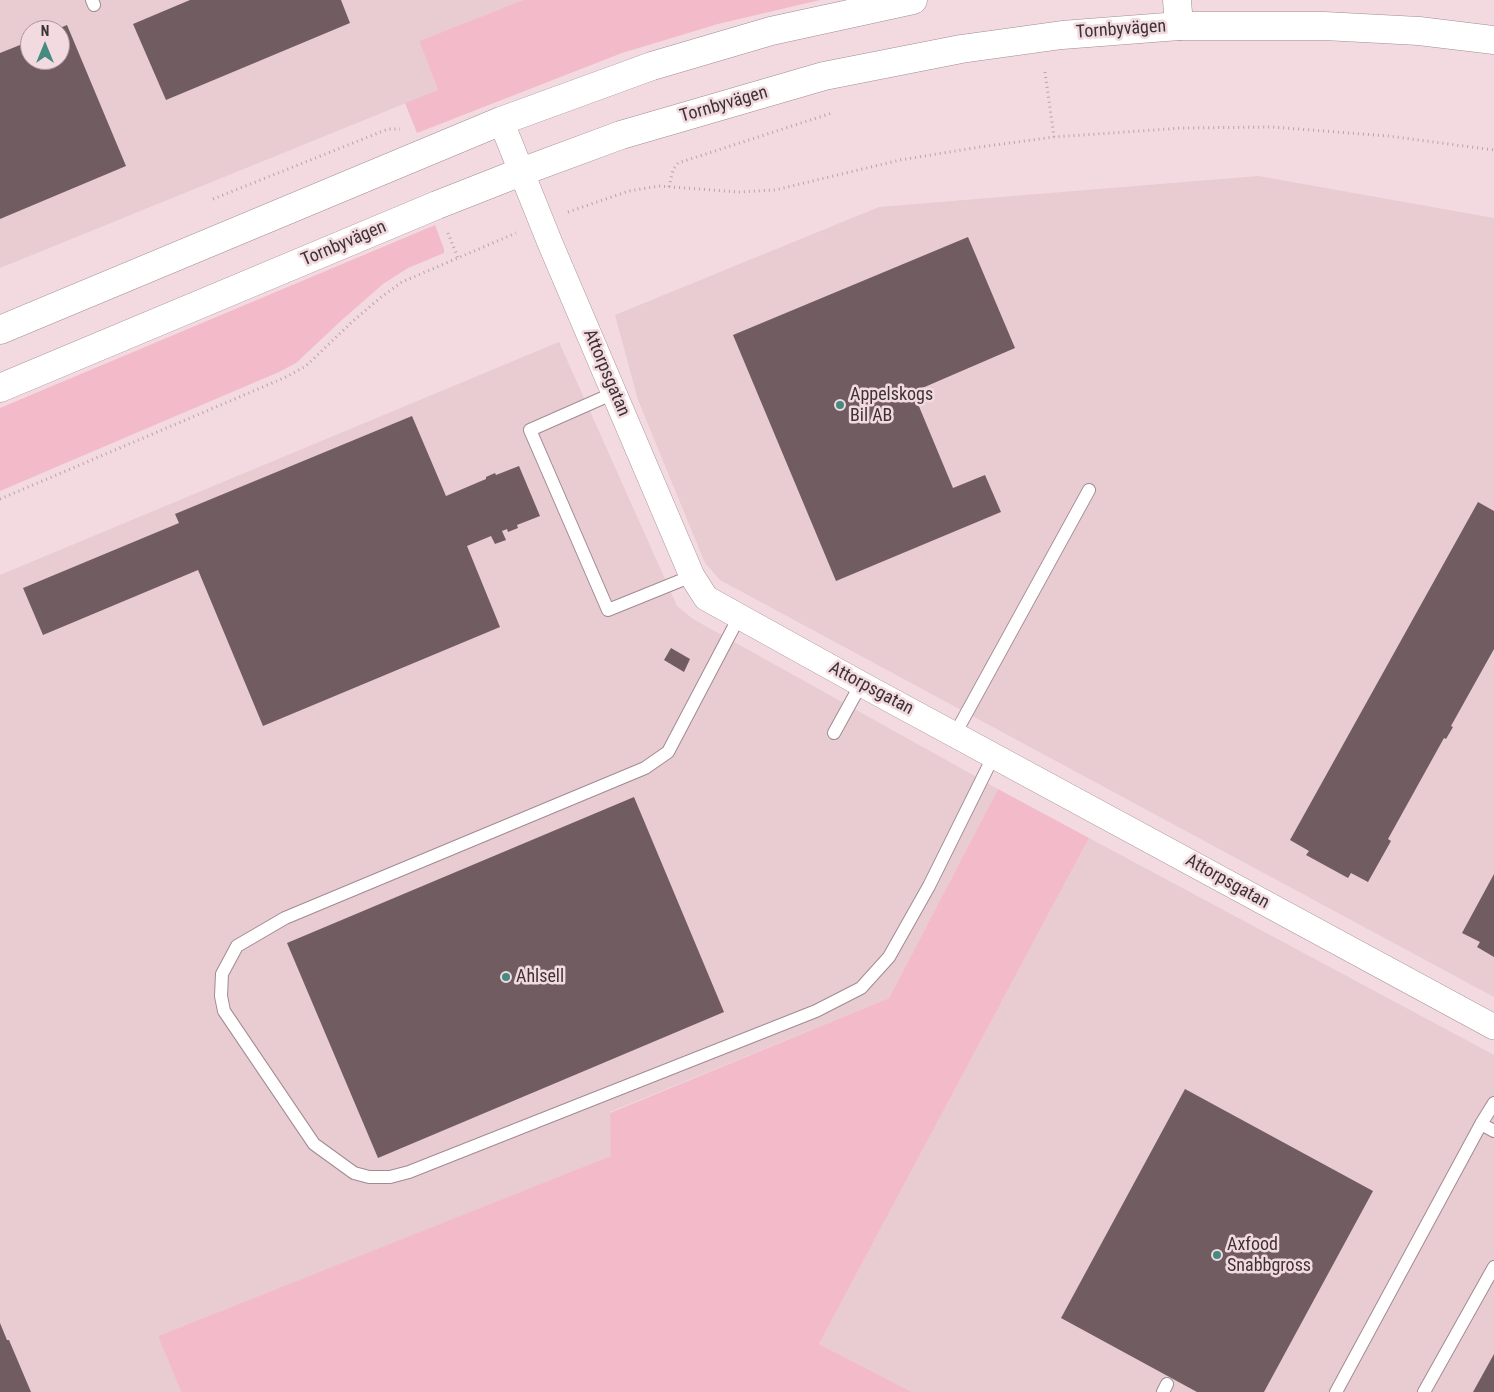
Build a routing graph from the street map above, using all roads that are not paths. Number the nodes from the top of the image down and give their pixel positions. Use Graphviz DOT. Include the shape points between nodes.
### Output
graph roads {
  1 [pos="913,0"];
  2 [pos="1178,13"];
  3 [pos="1494,40"];
  4 [pos="501,121"];
  5 [pos="520,172"];
  6 [pos="0,330"];
  7 [pos="0,388"];
  8 [pos="614,393"];
  9 [pos="1089,490"];
  10 [pos="692,576"];
  11 [pos="739,617"];
  12 [pos="861,684"];
  13 [pos="834,733"];
  14 [pos="955,734"];
  15 [pos="994,755"];
  16 [pos="1494,1027"];
  17 [pos="1494,1103"];
  18 [pos="1481,1124"];
  19 [pos="1494,1131"];
  20 [pos="1494,1267"];
  21 [pos="1336,1392"];
  22 [pos="1424,1392"];
  1 -- 4 [label="main road" via="771,31 652,66"];
  2 -- 3 [label="main road, Tornbyvägen" via="1419,31"];
  2 -- 5 [label="main road, Tornbyvägen" via="850,70 621,135"];
  4 -- 5 [label="street, Attorpsgatan"];
  4 -- 6 [label="main road"];
  5 -- 7 [label="main road, Tornbyvägen"];
  5 -- 8 [label="street, Attorpsgatan"];
  8 -- 10 [label="street, Attorpsgatan"];
  8 -- 10 [label="lane" via="530,430 608,610"];
  9 -- 14 [label="lane"];
  10 -- 11 [label="street, Attorpsgatan" via="706,598"];
  11 -- 12 [label="street, Attorpsgatan"];
  11 -- 15 [label="lane" via="668,752 644,768 285,918 237,946 222,974 224,1011 314,1144 354,1173 390,1177 409,1172 816,1011 861,988 889,957 929,886"];
  12 -- 13 [label="lane"];
  12 -- 14 [label="street, Attorpsgatan"];
  14 -- 15 [label="street, Attorpsgatan"];
  15 -- 16 [label="street, Attorpsgatan"];
  17 -- 18 [label="lane"];
  18 -- 19 [label="lane"];
  18 -- 21 [label="lane"];
  20 -- 22 [label="lane"];
}
